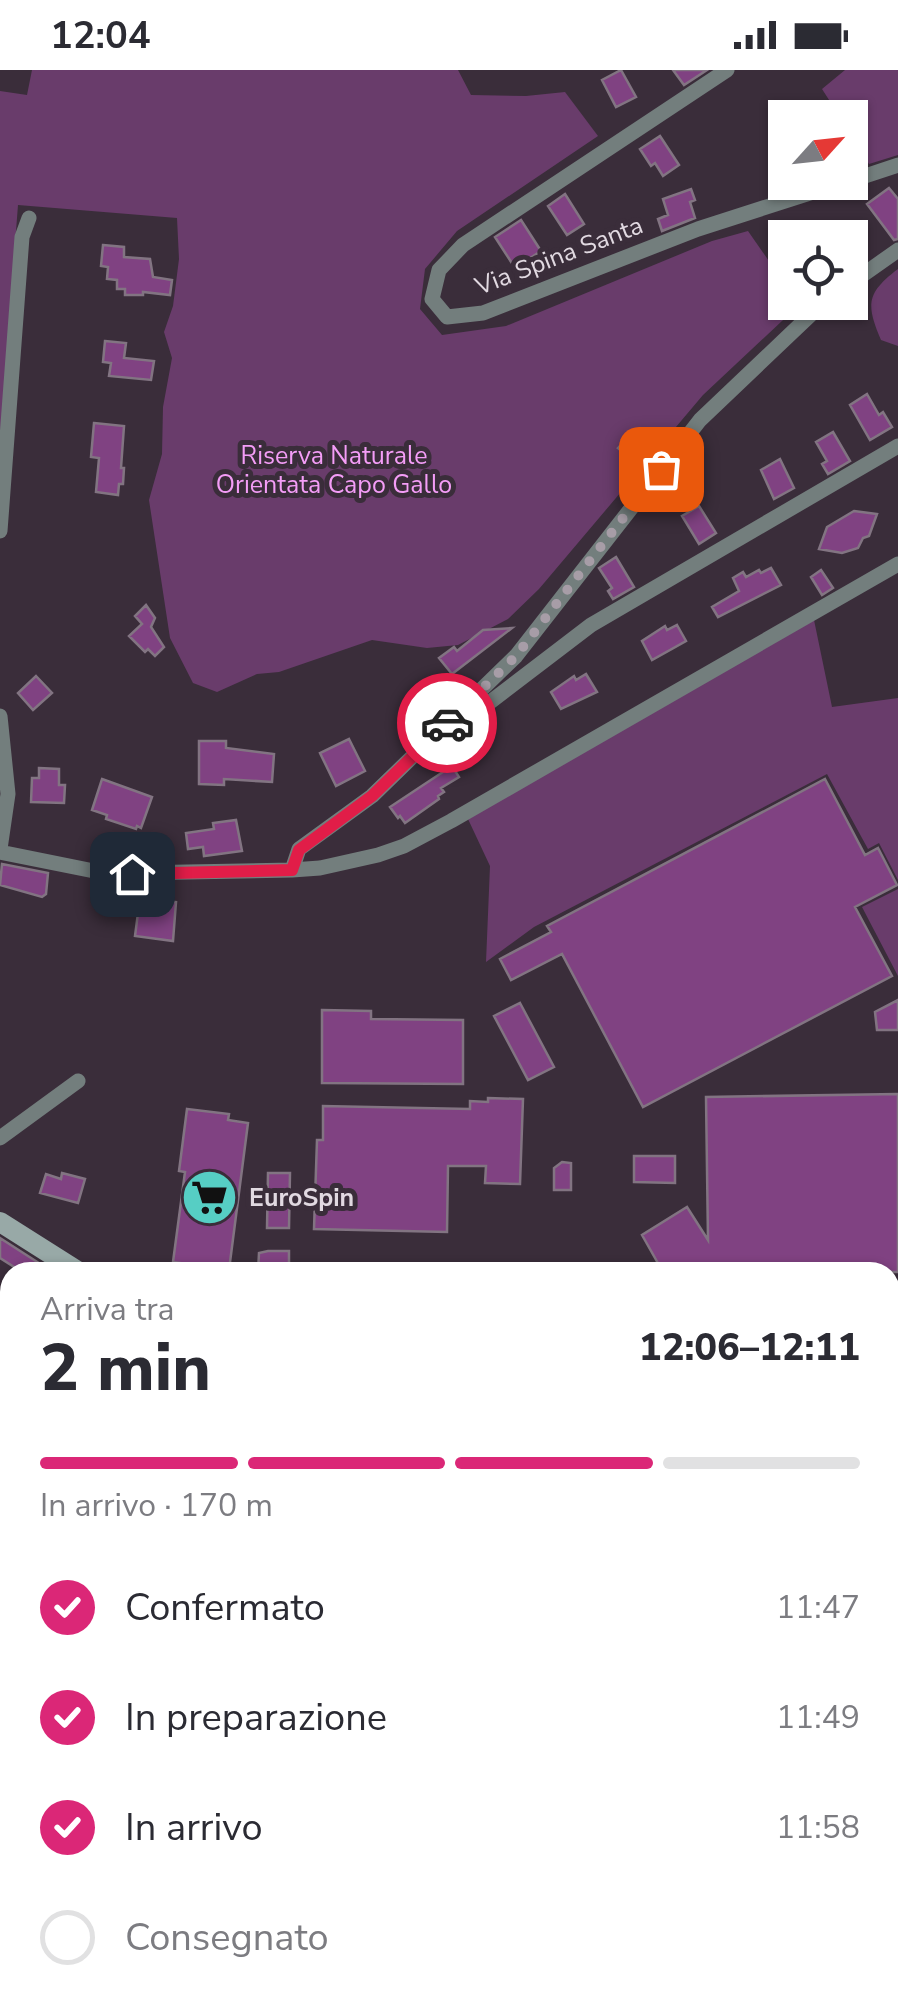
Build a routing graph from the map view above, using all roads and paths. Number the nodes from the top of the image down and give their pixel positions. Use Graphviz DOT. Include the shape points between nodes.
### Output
graph roads {
  1 [pos="727,70"];
  2 [pos="898,165"];
  3 [pos="868,175"];
  4 [pos="790,200"];
  5 [pos="29,218"];
  6 [pos="898,250"];
  7 [pos="868,271"];
  8 [pos="805,320"];
  9 [pos="898,446"];
  10 [pos="0,531"];
  11 [pos="898,564"];
  12 [pos="0,716"];
  13 [pos="450,720"];
  14 [pos="0,850"];
  15 [pos="292,870"];
  16 [pos="78,1081"];
  17 [pos="0,1138"];
  18 [pos="0,1222"];
  19 [pos="63,1262"];
  1 -- 4 [label="street, Via Spina Santa" via="463,245 438,270 432,299 448,318 483,313"];
  2 -- 3 [label="street, Via Spina Santa"];
  5 -- 10 [label="street" via="18,275"];
  6 -- 7 [label="street"];
  8 -- 13 [label="street" via="700,420 516,656"];
  9 -- 13 [label="street" via="591,625 468,719"];
  11 -- 15 [label="street" via="404,846"];
  12 -- 14 [label="street" via="8,794"];
  13 -- 15 [label="street" via="372,796 299,850"];
  14 -- 15 [label="street" via="132,874"];
  16 -- 17 [label="street"];
  18 -- 19 [label="main road"];
}
